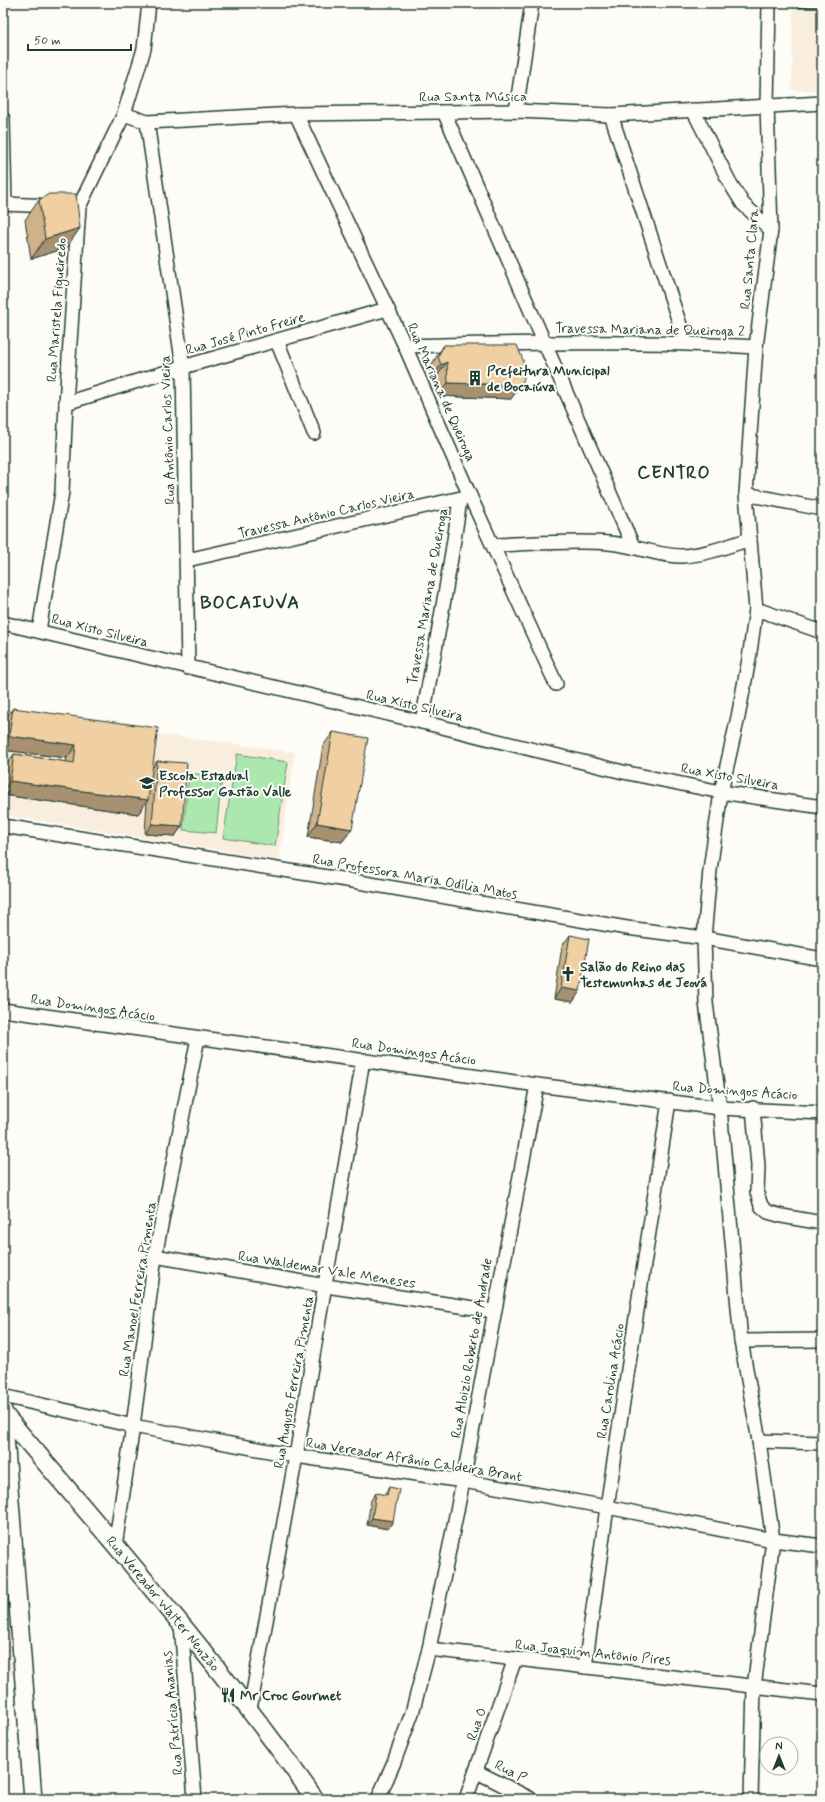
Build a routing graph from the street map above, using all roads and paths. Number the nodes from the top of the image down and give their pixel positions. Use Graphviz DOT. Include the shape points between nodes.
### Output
graph roads {
  1 [pos="149,3"];
  2 [pos="532,3"];
  3 [pos="769,3"];
  4 [pos="822,103"];
  5 [pos="767,105"];
  6 [pos="693,110"];
  7 [pos="516,111"];
  8 [pos="444,112"];
  9 [pos="124,114"];
  10 [pos="296,114"];
  11 [pos="611,115"];
  12 [pos="3,119"];
  13 [pos="147,122"];
  14 [pos="4,204"];
  15 [pos="80,207"];
  16 [pos="771,230"];
  17 [pos="387,309"];
  18 [pos="277,342"];
  19 [pos="543,343"];
  20 [pos="686,343"];
  21 [pos="405,346"];
  22 [pos="756,347"];
  23 [pos="183,367"];
  24 [pos="66,403"];
  25 [pos="314,433"];
  26 [pos="746,494"];
  27 [pos="465,497"];
  28 [pos="822,509"];
  29 [pos="750,539"];
  30 [pos="493,545"];
  31 [pos="633,546"];
  32 [pos="187,560"];
  33 [pos="756,609"];
  34 [pos="3,623"];
  35 [pos="39,631"];
  36 [pos="822,632"];
  37 [pos="188,668"];
  38 [pos="556,684"];
  39 [pos="422,722"];
  40 [pos="721,792"];
  41 [pos="822,807"];
  42 [pos="3,826"];
  43 [pos="704,938"];
  44 [pos="822,959"];
  45 [pos="3,1010"];
  46 [pos="198,1038"];
  47 [pos="363,1060"];
  48 [pos="536,1086"];
  49 [pos="669,1101"];
  50 [pos="720,1108"];
  51 [pos="753,1108"];
  52 [pos="822,1113"];
  53 [pos="822,1223"];
  54 [pos="155,1256"];
  55 [pos="326,1286"];
  56 [pos="494,1311"];
  57 [pos="822,1340"];
  58 [pos="741,1341"];
  59 [pos="3,1396"];
  60 [pos="3,1410"];
  61 [pos="3,1413"];
  62 [pos="133,1426"];
  63 [pos="759,1442"];
  64 [pos="822,1443"];
  65 [pos="296,1456"];
  66 [pos="463,1482"];
  67 [pos="607,1507"];
  68 [pos="773,1540"];
  69 [pos="115,1546"];
  70 [pos="822,1546"];
  71 [pos="181,1624"];
  72 [pos="429,1649"];
  73 [pos="515,1659"];
  74 [pos="586,1666"];
  75 [pos="754,1686"];
  76 [pos="822,1694"];
  77 [pos="250,1709"];
  78 [pos="477,1772"];
  79 [pos="33,1799"];
  80 [pos="195,1799"];
  81 [pos="315,1799"];
  82 [pos="378,1799"];
  83 [pos="466,1799"];
  84 [pos="531,1799"];
  85 [pos="751,1799"];
  1 -- 9 [label="street, Rua Maristela Figueiredo" via="144,49"];
  2 -- 7 [label="street"];
  3 -- 5 [label="street, Rua Santa Clara"];
  4 -- 5 [label="street, Rua Santa Música"];
  5 -- 6 [label="street, Rua Santa Música"];
  5 -- 16 [label="street, Rua Santa Clara"];
  6 -- 11 [label="street, Rua Santa Música"];
  6 -- 16 [label="street" via="743,204"];
  7 -- 8 [label="street, Rua Santa Música"];
  7 -- 11 [label="street, Rua Santa Música"];
  8 -- 10 [label="street, Rua Santa Música"];
  8 -- 19 [label="street"];
  9 -- 13 [label="street, Rua Santa Música"];
  9 -- 15 [label="street, Rua Maristela Figueiredo"];
  10 -- 13 [label="street, Rua Santa Música"];
  10 -- 17 [label="street, Rua Mariana de Queiroga"];
  11 -- 20 [label="street"];
  12 -- 14 [label="street"];
  13 -- 23 [label="street, Rua Antônio Carlos Vieira"];
  14 -- 15 [label="street"];
  15 -- 24 [label="street, Rua Maristela Figueiredo"];
  16 -- 22 [label="street, Rua Santa Clara"];
  17 -- 18 [label="street, Rua José Pinto Freire"];
  17 -- 21 [label="street, Rua Mariana de Queiroga"];
  18 -- 23 [label="street, Rua José Pinto Freire"];
  18 -- 25 [label="street"];
  19 -- 20 [label="street, Travessa Mariana de Queiroga 2"];
  19 -- 21 [label="street"];
  19 -- 31 [label="street"];
  20 -- 22 [label="street, Travessa Mariana de Queiroga 2"];
  21 -- 27 [label="street, Rua Mariana de Queiroga"];
  22 -- 26 [label="street, Rua Santa Clara"];
  23 -- 24 [label="street, Rua José Pinto Freire"];
  23 -- 32 [label="street, Rua Antônio Carlos Vieira"];
  24 -- 35 [label="street, Rua Maristela Figueiredo" via="62,492"];
  26 -- 28 [label="street"];
  26 -- 29 [label="street, Rua Santa Clara"];
  27 -- 30 [label="street, Rua Mariana de Queiroga"];
  27 -- 32 [label="street, Travessa Antônio Carlos Vieira"];
  27 -- 39 [label="street, Travessa Mariana de Queiroga"];
  29 -- 31 [label="street" via="682,556 653,553"];
  29 -- 33 [label="street, Rua Santa Clara"];
  30 -- 31 [label="street" via="586,542"];
  30 -- 38 [label="street, Rua Mariana de Queiroga"];
  32 -- 37 [label="street, Rua Antônio Carlos Vieira"];
  33 -- 36 [label="street"];
  33 -- 40 [label="street, Rua Santa Clara" via="746,674"];
  34 -- 35 [label="street, Rua Xisto Silveira"];
  35 -- 37 [label="street, Rua Xisto Silveira"];
  37 -- 39 [label="street, Rua Xisto Silveira"];
  39 -- 40 [label="street, Rua Xisto Silveira" via="623,772"];
  40 -- 41 [label="street, Rua Xisto Silveira"];
  40 -- 43 [label="street, Rua Santa Clara"];
  42 -- 43 [label="street, Rua Professora Maria Odília Matos" via="347,880 627,928"];
  43 -- 44 [label="street, Rua Professora Maria Odília Matos"];
  43 -- 50 [label="street, Rua Santa Clara" via="706,1002"];
  45 -- 46 [label="street, Rua Domingos Acácio"];
  46 -- 47 [label="street, Rua Domingos Acácio"];
  46 -- 54 [label="street, Rua Manoel Ferreira Pimenta"];
  47 -- 48 [label="street, Rua Domingos Acácio"];
  47 -- 55 [label="street, Rua Augusto Ferreira Pimenta"];
  48 -- 49 [label="street, Rua Domingos Acácio"];
  48 -- 56 [label="street, Rua Aloizio Roberto de Andrade"];
  49 -- 50 [label="street, Rua Domingos Acácio"];
  49 -- 67 [label="street, Rua Carolina Acácio"];
  50 -- 51 [label="street, Rua Domingos Acácio"];
  50 -- 58 [label="street, Rua Santa Clara"];
  51 -- 52 [label="street, Rua Domingos Acácio"];
  51 -- 53 [label="street" via="761,1206 768,1212 782,1216"];
  54 -- 55 [label="street, Rua Waldemar Vale Meneses"];
  54 -- 62 [label="street, Rua Manoel Ferreira Pimenta"];
  55 -- 56 [label="street, Rua Waldemar Vale Meneses"];
  55 -- 65 [label="street, Rua Augusto Ferreira Pimenta"];
  56 -- 66 [label="street, Rua Aloizio Roberto de Andrade"];
  57 -- 58 [label="street"];
  58 -- 63 [label="street, Rua Santa Clara"];
  59 -- 62 [label="street, Rua Vereador Afrânio Caldeira Brant"];
  60 -- 61 [label="street"];
  61 -- 69 [label="street, Rua Vereador Walter Nenzão"];
  61 -- 79 [label="street"];
  62 -- 65 [label="street, Rua Vereador Afrânio Caldeira Brant"];
  62 -- 69 [label="street, Rua Manoel Ferreira Pimenta"];
  63 -- 64 [label="street"];
  63 -- 68 [label="street, Rua Santa Clara"];
  65 -- 66 [label="street, Rua Vereador Afrânio Caldeira Brant"];
  65 -- 77 [label="street, Rua Augusto Ferreira Pimenta"];
  66 -- 67 [label="street, Rua Vereador Afrânio Caldeira Brant"];
  66 -- 72 [label="street, Rua Aloizio Roberto de Andrade"];
  67 -- 68 [label="street, Rua Vereador Afrânio Caldeira Brant"];
  67 -- 74 [label="street, Rua Carolina Acácio"];
  68 -- 70 [label="street, Rua Vereador Afrânio Caldeira Brant"];
  68 -- 75 [label="street, Rua Santa Clara"];
  69 -- 71 [label="street, Rua Vereador Walter Nenzão"];
  71 -- 77 [label="street, Rua Vereador Walter Nenzão"];
  71 -- 80 [label="street, Rua Patrícia Ananias"];
  72 -- 73 [label="street, Rua Joaquim Antônio Pires"];
  72 -- 82 [label="street, Rua Aloizio Roberto de Andrade" via="412,1713"];
  73 -- 74 [label="street, Rua Joaquim Antônio Pires"];
  73 -- 78 [label="street, Rua O"];
  74 -- 75 [label="street, Rua Joaquim Antônio Pires"];
  75 -- 76 [label="street, Rua Joaquim Antônio Pires"];
  75 -- 85 [label="street, Rua Santa Clara"];
  77 -- 81 [label="street, Rua Vereador Walter Nenzão"];
  78 -- 83 [label="street, Rua O"];
  78 -- 84 [label="street, Rua P"];
}
